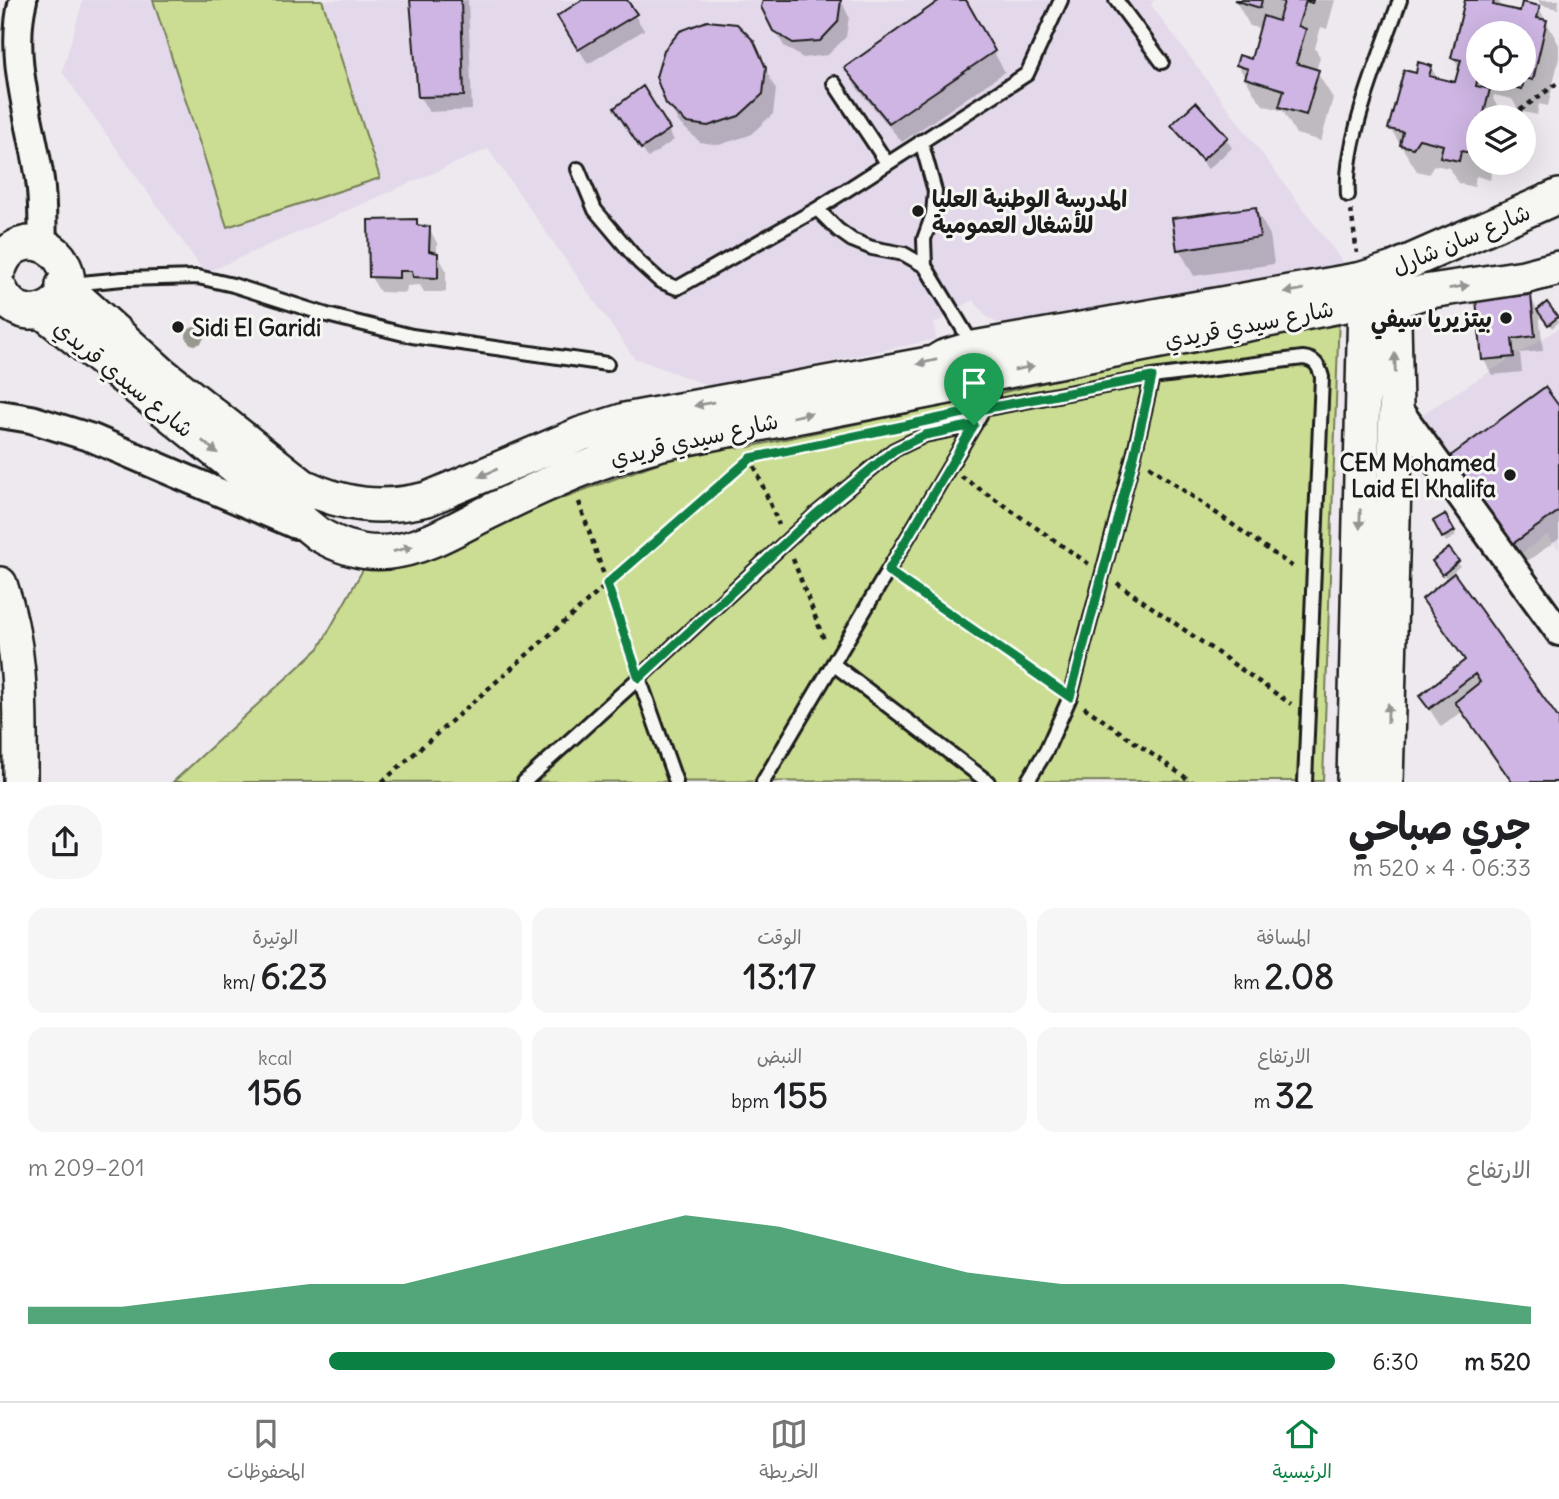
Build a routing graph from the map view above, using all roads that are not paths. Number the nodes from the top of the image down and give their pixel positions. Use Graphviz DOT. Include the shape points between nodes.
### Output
graph roads {
  1 [pos="23,0"];
  2 [pos="1061,0"];
  3 [pos="1116,0"];
  4 [pos="1399,0"];
  5 [pos="1162,62"];
  6 [pos="834,83"];
  7 [pos="921,141"];
  8 [pos="887,163"];
  9 [pos="578,169"];
  10 [pos="1349,195"];
  11 [pos="1559,196"];
  12 [pos="817,209"];
  13 [pos="925,267"];
  14 [pos="1559,268"];
  15 [pos="9,269"];
  16 [pos="65,285"];
  17 [pos="1373,294"];
  18 [pos="43,312"];
  19 [pos="981,362"];
  20 [pos="607,364"];
  21 [pos="1152,377"];
  22 [pos="1396,406"];
  23 [pos="983,409"];
  24 [pos="0,414"];
  25 [pos="974,425"];
  26 [pos="318,534"];
  27 [pos="0,584"];
  28 [pos="1559,632"];
  29 [pos="833,664"];
  30 [pos="639,678"];
  31 [pos="20,782"];
  32 [pos="524,782"];
  33 [pos="676,782"];
  34 [pos="763,782"];
  35 [pos="988,782"];
  36 [pos="1027,782"];
  37 [pos="1305,782"];
  38 [pos="1354,782"];
  39 [pos="1386,782"];
  1 -- 15 [label="street" via="18,53 40,183"];
  2 -- 7 [label="lane" via="1027,74"];
  3 -- 5 [label="lane"];
  4 -- 10 [label="lane" via="1356,128 1347,178"];
  6 -- 8 [label="lane"];
  7 -- 8 [label="lane"];
  7 -- 13 [label="lane" via="935,191 933,214 923,239"];
  8 -- 12 [label="lane"];
  9 -- 12 [label="lane" via="595,209 639,261 660,281 677,288"];
  11 -- 17 [label="street, شارع سان شارل" via="1393,269"];
  12 -- 13 [label="lane" via="852,240 904,254"];
  13 -- 19 [label="lane"];
  17 -- 14 [label="street, شارع سان شارل, one-way" via="1424,292"];
  15 -- 16 [label="street" via="55,250 68,272"];
  15 -- 18 [label="street" via="18,310"];
  16 -- 18 [label="street" via="55,306"];
  19 -- 16 [label="street, شارع سيدي قريدي, one-way" via="944,357 934,363 625,420 427,499 377,507 326,497 303,486 143,359"];
  16 -- 20 [label="lane" via="198,277 412,336"];
  17 -- 19 [label="street, شارع سيدي قريدي"];
  22 -- 17 [label="street, one-way"];
  17 -- 38 [label="street, one-way"];
  18 -- 26 [label="street, شارع سيدي قريدي, one-way"];
  19 -- 23 [label="lane" via="992,395"];
  26 -- 19 [label="street, شارع سيدي قريدي, one-way" via="353,550 409,548 575,470 630,451 948,387"];
  21 -- 23 [label="lane"];
  21 -- 36 [label="lane" via="1070,697"];
  21 -- 37 [label="lane" via="1303,358 1319,366"];
  22 -- 28 [label="street"];
  39 -- 22 [label="street, one-way"];
  23 -- 25 [label="lane"];
  24 -- 26 [label="street" via="92,438"];
  25 -- 29 [label="lane"];
  25 -- 30 [label="lane" via="925,435 894,450 815,515"];
  27 -- 31 [label="street" via="12,623 20,682"];
  29 -- 34 [label="lane"];
  29 -- 35 [label="lane"];
  30 -- 32 [label="lane"];
  30 -- 33 [label="lane"];
}
